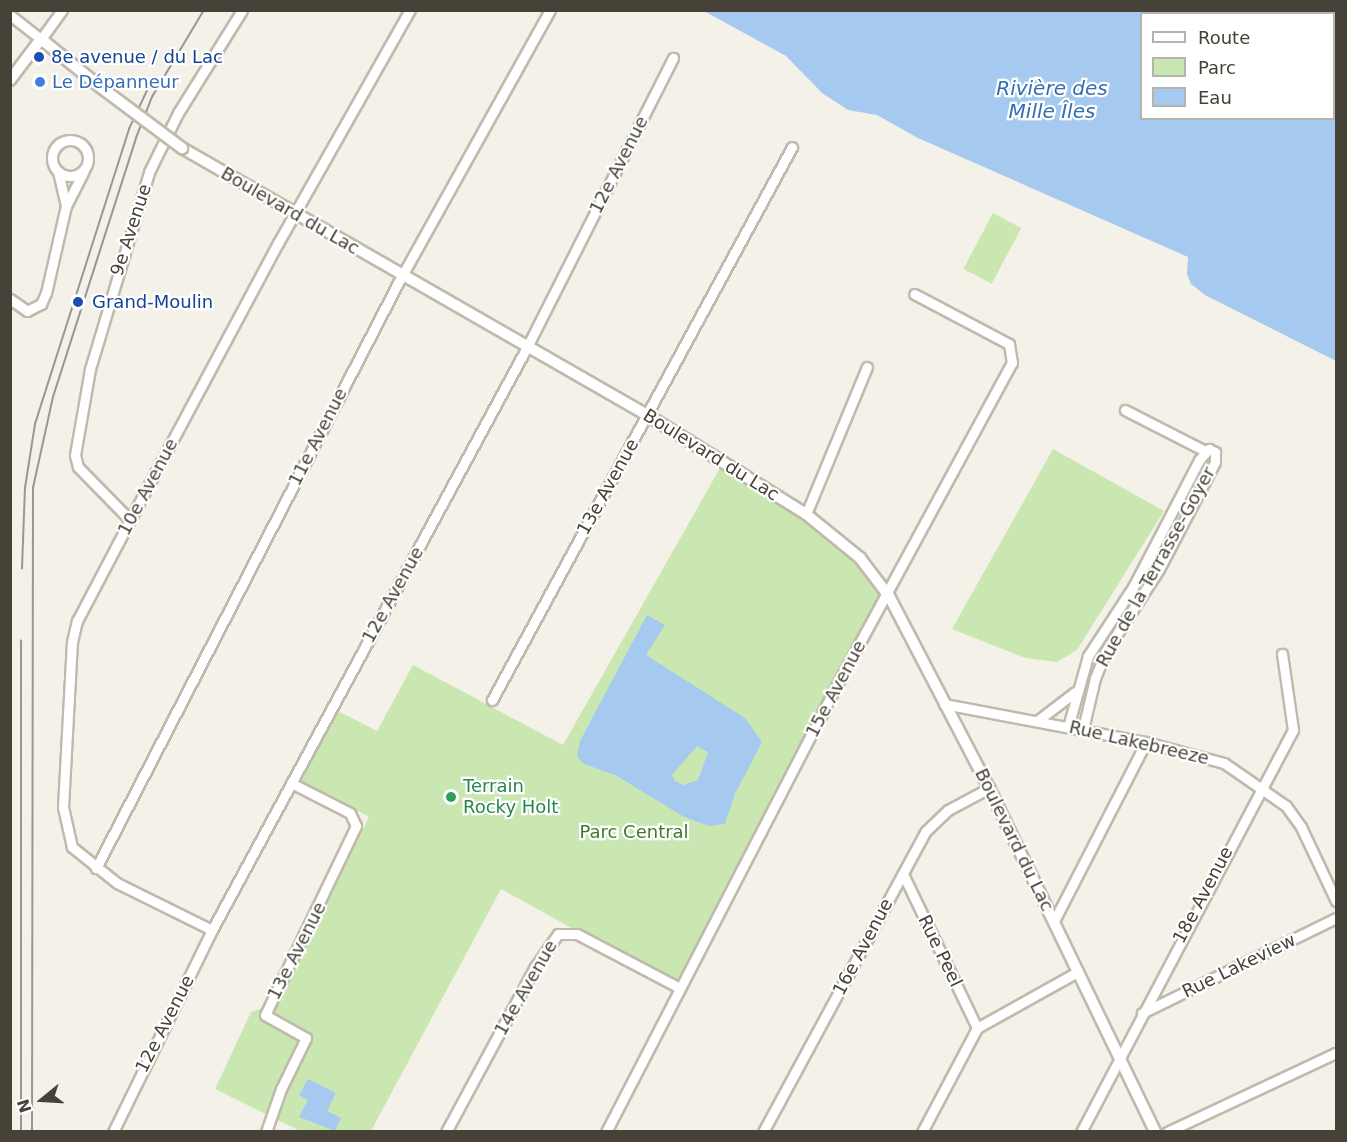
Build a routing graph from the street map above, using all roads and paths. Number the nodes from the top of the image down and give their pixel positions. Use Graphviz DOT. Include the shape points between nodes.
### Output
graph roads {
  1 [pos="62,10"];
  2 [pos="242,10"];
  3 [pos="410,10"];
  4 [pos="550,10"];
  5 [pos="10,15"];
  6 [pos="40,39"];
  7 [pos="673,58"];
  8 [pos="10,80"];
  9 [pos="792,147"];
  10 [pos="85,169"];
  11 [pos="58,172"];
  12 [pos="66,206"];
  13 [pos="295,213"];
  14 [pos="402,276"];
  15 [pos="914,294"];
  16 [pos="10,299"];
  17 [pos="527,347"];
  18 [pos="867,367"];
  19 [pos="1125,410"];
  20 [pos="647,415"];
  21 [pos="1205,451"];
  22 [pos="807,514"];
  23 [pos="130,520"];
  24 [pos="887,593"];
  25 [pos="1282,654"];
  26 [pos="1076,691"];
  27 [pos="492,700"];
  28 [pos="944,704"];
  29 [pos="1037,722"];
  30 [pos="1068,727"];
  31 [pos="1083,729"];
  32 [pos="1146,742"];
  33 [pos="291,783"];
  34 [pos="1261,785"];
  35 [pos="989,788"];
  36 [pos="96,868"];
  37 [pos="903,874"];
  38 [pos="1336,901"];
  39 [pos="1336,918"];
  40 [pos="1053,921"];
  41 [pos="212,930"];
  42 [pos="1077,972"];
  43 [pos="680,988"];
  44 [pos="1141,1013"];
  45 [pos="977,1028"];
  46 [pos="1336,1053"];
  47 [pos="1120,1058"];
  48 [pos="113,1131"];
  49 [pos="266,1131"];
  50 [pos="446,1131"];
  51 [pos="606,1131"];
  52 [pos="763,1131"];
  53 [pos="922,1131"];
  54 [pos="1081,1131"];
  55 [pos="1155,1131"];
  56 [pos="1167,1131"];
  1 -- 6 [label="street"];
  2 -- 23 [label="street, 9e Avenue" via="178,113 149,172 90,369 75,455 78,467"];
  3 -- 13 [label="street, 10e Avenue"];
  4 -- 14 [label="street, 11e Avenue"];
  5 -- 6 [label="street, Boulevard du Lac"];
  6 -- 8 [label="street"];
  6 -- 13 [label="street, Boulevard du Lac, bridge" via="182,148"];
  7 -- 17 [label="street, 12e Avenue"];
  9 -- 20 [label="street, 13e Avenue"];
  10 -- 11 [label="street" via="69,177"];
  10 -- 11 [label="street" via="88,157 83,145 67,140 57,145 52,156"];
  10 -- 12 [label="street"];
  11 -- 12 [label="street"];
  12 -- 16 [label="street" via="46,293 35,309 20,308"];
  13 -- 14 [label="street, Boulevard du Lac"];
  13 -- 23 [label="street, 10e Avenue"];
  14 -- 17 [label="street, Boulevard du Lac"];
  14 -- 36 [label="street, 11e Avenue"];
  15 -- 24 [label="street, 15e Avenue" via="1009,344 1012,363"];
  17 -- 20 [label="street, Boulevard du Lac"];
  17 -- 33 [label="street, 12e Avenue"];
  18 -- 22 [label="street"];
  19 -- 21 [label="street, Rue de la Terrasse-Goyer"];
  20 -- 22 [label="street, Boulevard du Lac"];
  20 -- 27 [label="street, 13e Avenue"];
  21 -- 26 [label="street, Rue de la Terrasse-Goyer" via="1133,587 1088,656"];
  21 -- 31 [label="street, Rue de la Terrasse-Goyer" via="1215,452 1215,462 1159,569 1107,651 1095,678"];
  22 -- 24 [label="street, Boulevard du Lac" via="860,558"];
  23 -- 36 [label="street, 10e Avenue" via="78,621 72,642 63,807 72,847"];
  24 -- 28 [label="street, Boulevard du Lac"];
  24 -- 43 [label="street, 15e Avenue"];
  25 -- 34 [label="street, 18e Avenue" via="1293,730"];
  26 -- 29 [label="street"];
  26 -- 30 [label="street, Rue de la Terrasse-Goyer"];
  28 -- 29 [label="street, Rue Lakebreeze"];
  28 -- 35 [label="street, Boulevard du Lac"];
  29 -- 30 [label="street, Rue Lakebreeze"];
  30 -- 31 [label="street, Rue Lakebreeze"];
  31 -- 32 [label="street, Rue Lakebreeze"];
  32 -- 34 [label="street, Rue Lakebreeze" via="1224,763"];
  32 -- 40 [label="street"];
  33 -- 41 [label="street, 12e Avenue"];
  33 -- 49 [label="street, 13e Avenue" via="350,813 356,826 265,1015 306,1038 278,1095"];
  34 -- 38 [label="street, Rue Lakebreeze" via="1286,806 1301,827"];
  34 -- 44 [label="street, 18e Avenue"];
  35 -- 37 [label="street, 16e Avenue" via="935,820"];
  35 -- 40 [label="street, Boulevard du Lac"];
  36 -- 41 [label="street, 10e Avenue" via="117,883"];
  37 -- 45 [label="street, Rue Peel"];
  37 -- 52 [label="street, 16e Avenue"];
  39 -- 44 [label="street, Rue Lakeview"];
  40 -- 42 [label="street, Boulevard du Lac"];
  41 -- 48 [label="street, 12e Avenue"];
  42 -- 45 [label="street"];
  42 -- 47 [label="street, Boulevard du Lac"];
  43 -- 50 [label="street, 14e Avenue" via="577,934 558,934 535,967"];
  43 -- 51 [label="street, 15e Avenue"];
  44 -- 47 [label="street, 18e Avenue"];
  45 -- 53 [label="street"];
  46 -- 56 [label="street"];
  47 -- 54 [label="street, 18e Avenue"];
  47 -- 55 [label="street, Boulevard du Lac"];
}
